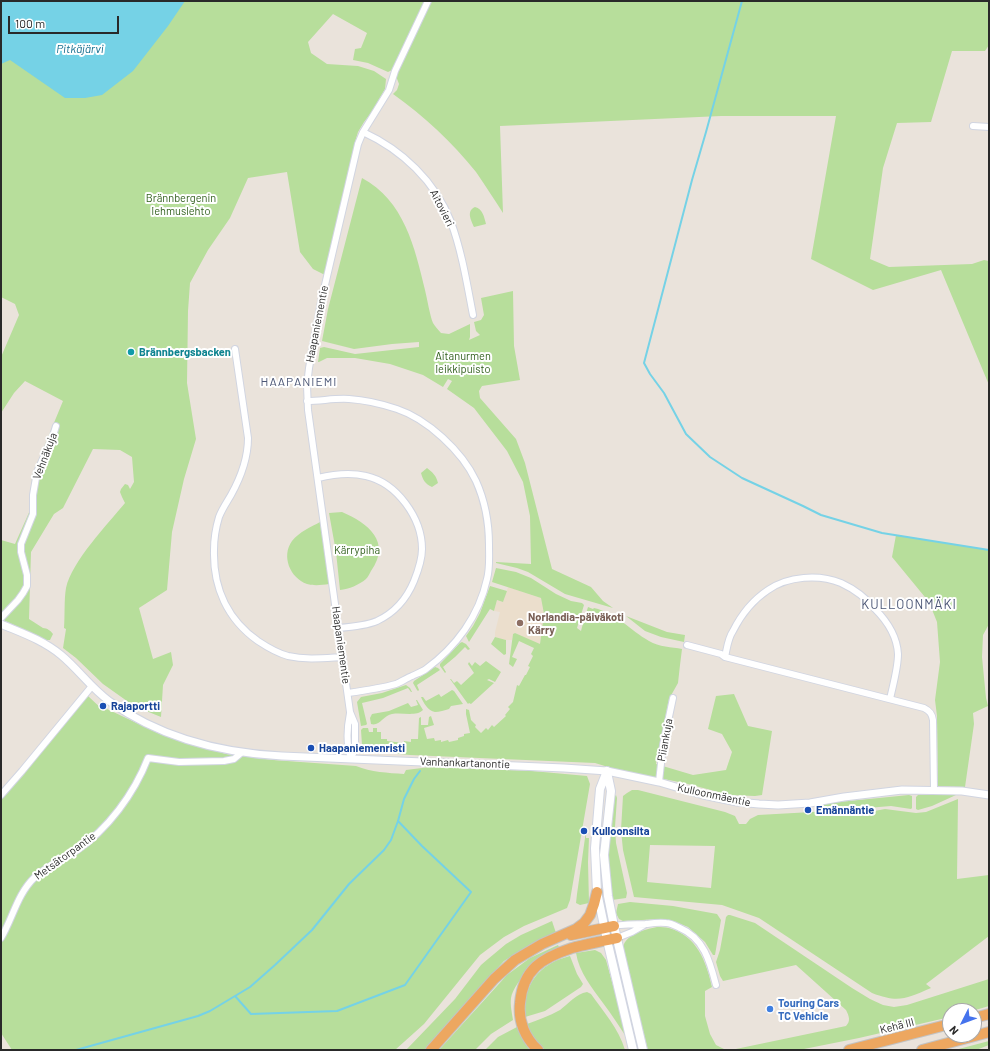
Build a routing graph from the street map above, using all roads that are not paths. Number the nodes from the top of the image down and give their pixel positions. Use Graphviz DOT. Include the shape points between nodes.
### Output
graph roads {
  1 [pos="428,1"];
  2 [pos="973,126"];
  3 [pos="989,127"];
  4 [pos="363,132"];
  5 [pos="473,315"];
  6 [pos="235,349"];
  7 [pos="307,401"];
  8 [pos="56,426"];
  9 [pos="318,478"];
  10 [pos="1,618"];
  11 [pos="1,624"];
  12 [pos="338,628"];
  13 [pos="687,645"];
  14 [pos="343,657"];
  15 [pos="725,657"];
  16 [pos="92,686"];
  17 [pos="348,693"];
  18 [pos="673,698"];
  19 [pos="890,699"];
  20 [pos="241,753"];
  21 [pos="351,758"];
  22 [pos="607,771"];
  23 [pos="659,782"];
  24 [pos="934,790"];
  25 [pos="1,795"];
  26 [pos="989,795"];
  27 [pos="597,892"];
  28 [pos="647,924"];
  29 [pos="609,927"];
  30 [pos="1,938"];
  31 [pos="553,939"];
  32 [pos="612,939"];
  33 [pos="716,985"];
  34 [pos="942,1026"];
  35 [pos="989,1032"];
  36 [pos="431,1050"];
  37 [pos="538,1050"];
  38 [pos="633,1050"];
  39 [pos="643,1050"];
  40 [pos="849,1050"];
  41 [pos="922,1050"];
  1 -- 4 [label="street, Haapaniementie" via="395,71 389,90"];
  2 -- 3 [label="street"];
  4 -- 5 [label="street, Aitovieri" via="388,145 408,160 440,200 451,224"];
  4 -- 7 [label="street, Haapaniementie" via="321,302 308,368"];
  6 -- 14 [label="street" via="248,451 243,471 220,516 214,536 216,580 222,597 237,622 268,647 288,656"];
  7 -- 9 [label="street, Haapaniementie"];
  7 -- 17 [label="street" via="348,399 374,402 398,409 430,427 446,440 464,461 484,503 487,520 490,566 487,579 470,623 459,638 425,670 396,684"];
  8 -- 10 [label="street, Vehnäkuja" via="37,472 33,514 21,544 27,586"];
  9 -- 12 [label="street, Haapaniementie"];
  9 -- 12 [label="street" via="350,473 368,476 382,483 403,499 410,509 420,535 422,549 418,572 411,588 391,612 377,621 364,625"];
  11 -- 16 [label="street, Vanhankartanontie" via="47,645 60,654"];
  12 -- 14 [label="street, Haapaniementie"];
  13 -- 15 [label="street"];
  14 -- 17 [label="street, Haapaniementie"];
  15 -- 19 [label="street"];
  15 -- 19 [label="street" via="732,632 755,600 769,589 785,582 803,578 825,578 841,583 856,592 868,601 888,624 898,654"];
  16 -- 20 [label="street, Vanhankartanontie" via="108,701 160,729 185,739"];
  16 -- 25 [label="street"];
  17 -- 21 [label="street, Haapaniementie" via="356,749"];
  18 -- 23 [label="street, Piiankuja" via="663,745"];
  19 -- 24 [label="street" via="924,708 931,713"];
  20 -- 21 [label="street, Vanhankartanontie"];
  20 -- 30 [label="street, Metsätorpantie" via="234,759 224,761 179,762 148,758 142,774 106,825 86,844 43,870 28,885"];
  21 -- 22 [label="street, Vanhankartanontie"];
  22 -- 23 [label="street, Kulloonmäentie"];
  22 -- 27 [label="main road" via="600,789 595,848"];
  22 -- 29 [label="main road" via="610,791 604,855"];
  23 -- 24 [label="street, Kulloonmäentie" via="737,802 778,805 902,790"];
  24 -- 26 [label="street, Kulloonmäentie"];
  27 -- 29 [label="main road"];
  27 -- 31 [label="highway" via="590,915 584,923"];
  28 -- 29 [label="street"];
  28 -- 32 [label="street"];
  28 -- 33 [label="street" via="666,922 694,936 702,945 712,967"];
  29 -- 31 [label="highway"];
  29 -- 32 [label="main road"];
  31 -- 36 [label="highway" via="505,968"];
  32 -- 37 [label="highway" via="557,953 538,963 530,973 520,998 520,1019 528,1038"];
  32 -- 38 [label="main road"];
  32 -- 39 [label="main road"];
  34 -- 40 [label="highway, Kehä III"];
  35 -- 41 [label="highway"];
}
